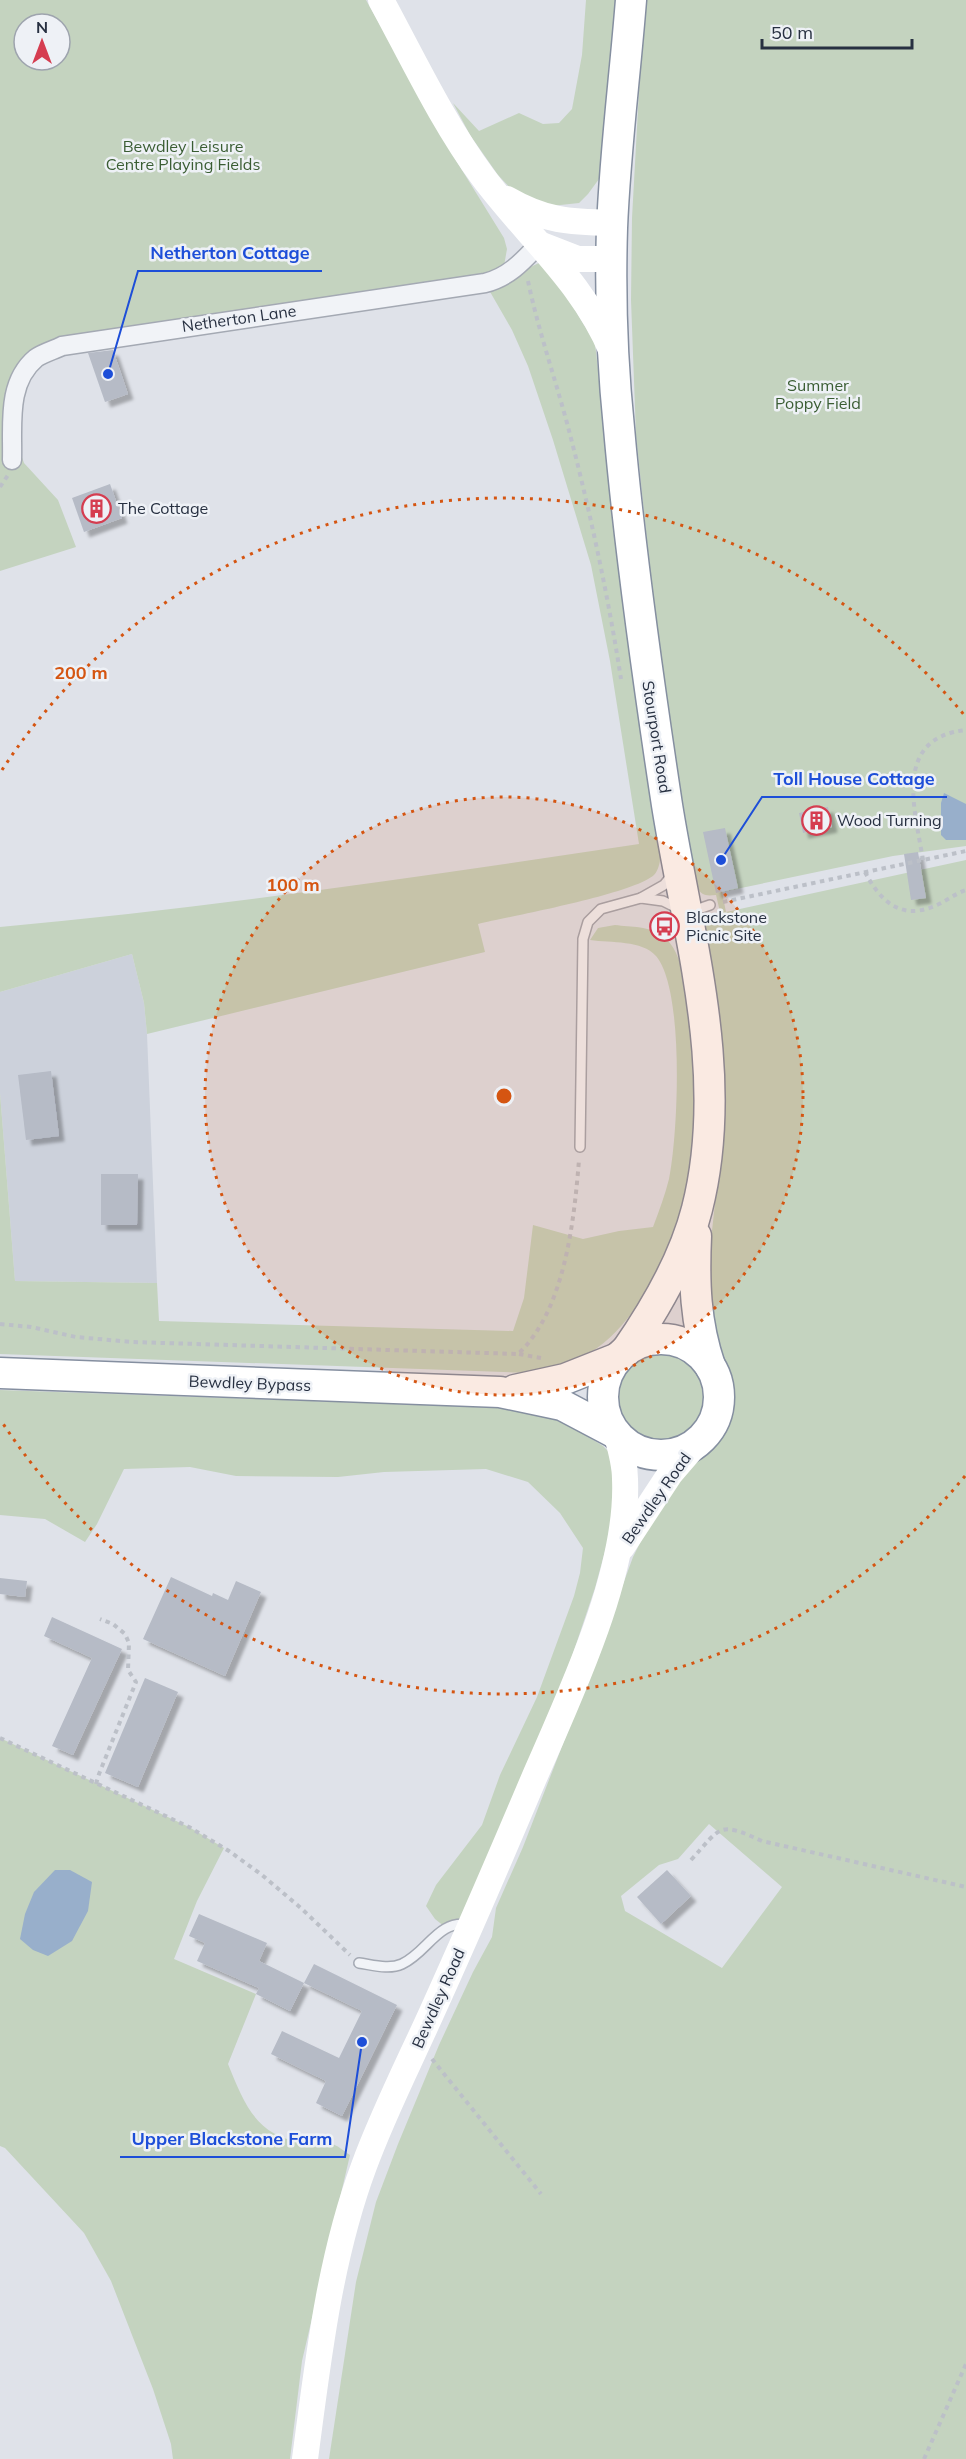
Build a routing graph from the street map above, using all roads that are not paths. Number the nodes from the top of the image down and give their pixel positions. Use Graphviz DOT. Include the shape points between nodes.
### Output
graph roads {
  1 [pos="381,0"];
  2 [pos="631,0"];
  3 [pos="497,192"];
  4 [pos="612,223"];
  5 [pos="531,252"];
  6 [pos="612,259"];
  7 [pos="613,355"];
  8 [pos="12,460"];
  9 [pos="678,866"];
  10 [pos="641,898"];
  11 [pos="698,909"];
  12 [pos="580,1147"];
  13 [pos="696,1212"];
  14 [pos="622,1354"];
  15 [pos="710,1366"];
  16 [pos="0,1373"];
  17 [pos="500,1392"];
  18 [pos="616,1435"];
  19 [pos="694,1445"];
  20 [pos="619,1551"];
  21 [pos="471,1925"];
  22 [pos="359,1963"];
  23 [pos="305,2459"];
  1 -- 3 [label="main road" via="456,136"];
  2 -- 4 [label="highway, Stourport Road"];
  3 -- 4 [label="main road" via="543,217"];
  3 -- 5 [label="main road"];
  4 -- 6 [label="highway, Stourport Road"];
  5 -- 6 [label="main road"];
  5 -- 7 [label="main road" via="591,310"];
  5 -- 8 [label="street, Netherton Lane" via="503,277 485,283 62,346 37,357 24,371 13,396"];
  6 -- 7 [label="highway, Stourport Road"];
  7 -- 9 [label="highway, Stourport Road" via="647,676"];
  9 -- 10 [label="lane" via="664,885"];
  9 -- 11 [label="highway, Stourport Road"];
  10 -- 11 [label="lane"];
  10 -- 12 [label="lane" via="601,909 588,922 583,939"];
  11 -- 13 [label="highway, Stourport Road" via="709,1084 706,1156"];
  13 -- 14 [label="highway, Stourport Road" via="661,1296"];
  13 -- 15 [label="highway, Stourport Road" via="696,1312"];
  14 -- 15 [label="highway" via="651,1340 668,1340 684,1344"];
  14 -- 17 [label="highway, Bewdley Bypass" via="565,1378"];
  14 -- 18 [label="highway" via="608,1372 603,1389 603,1406"];
  15 -- 19 [label="highway" via="717,1382 716,1417"];
  16 -- 17 [label="highway, Bewdley Bypass"];
  17 -- 18 [label="highway, Bewdley Bypass" via="562,1406"];
  18 -- 19 [label="highway" via="640,1452 659,1455 678,1453"];
  18 -- 20 [label="main road, Bewdley Road" via="626,1477"];
  19 -- 20 [label="main road, Bewdley Road"];
  20 -- 21 [label="main road, Bewdley Road" via="585,1656"];
  21 -- 22 [label="lane" via="445,1927 422,1951 401,1965"];
  21 -- 23 [label="main road, Bewdley Road" via="365,2164 342,2236 321,2337"];
}
